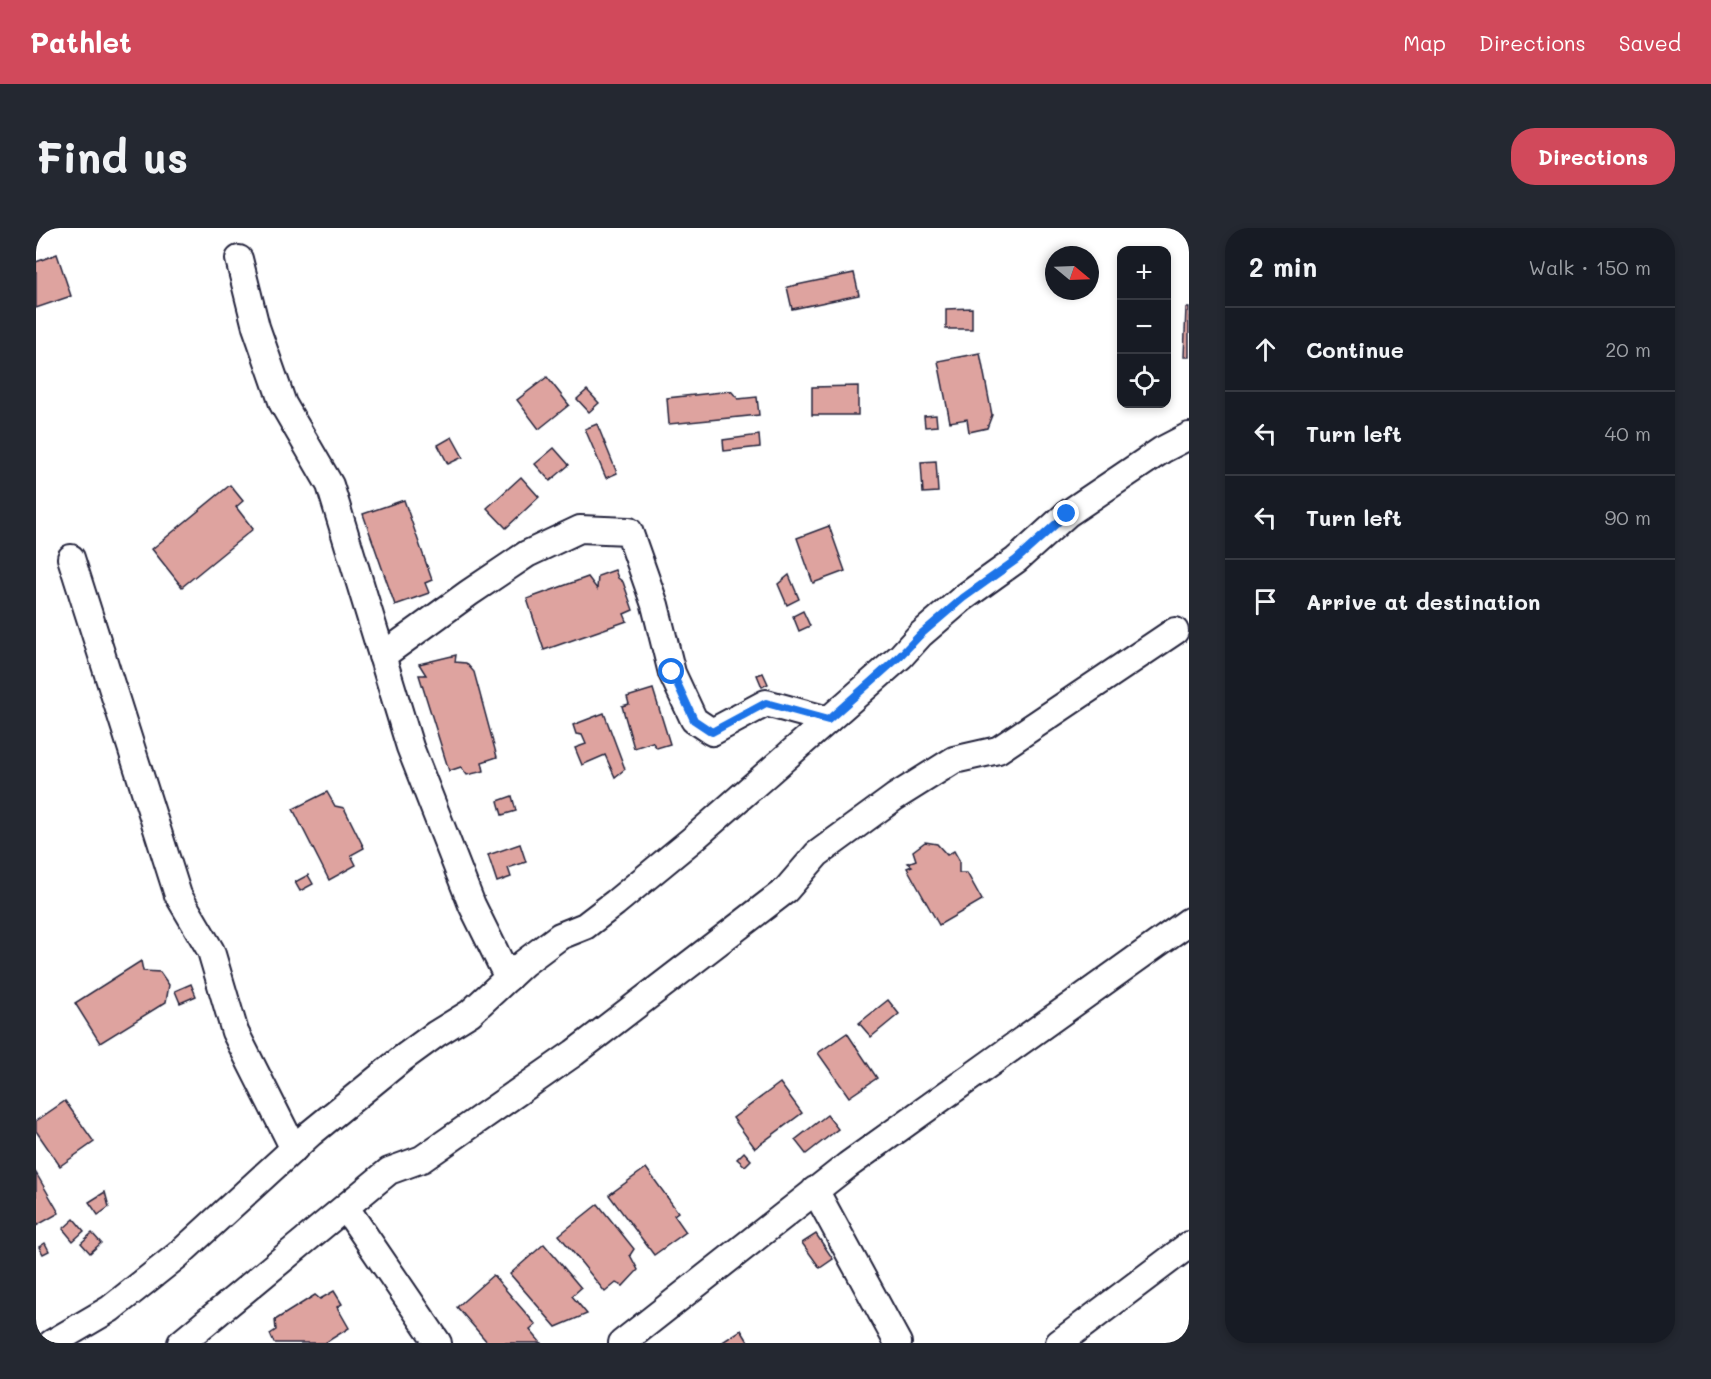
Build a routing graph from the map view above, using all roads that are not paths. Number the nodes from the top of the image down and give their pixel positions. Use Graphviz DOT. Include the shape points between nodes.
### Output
graph roads {
  1 [pos="239,259"];
  2 [pos="1189,436"];
  3 [pos="71,558"];
  4 [pos="1175,631"];
  5 [pos="382,656"];
  6 [pos="828,720"];
  7 [pos="1189,921"];
  8 [pos="508,978"];
  9 [pos="294,1149"];
  10 [pos="815,1191"];
  11 [pos="346,1208"];
  12 [pos="1189,1245"];
  13 [pos="52,1343"];
  14 [pos="181,1343"];
  15 [pos="438,1343"];
  16 [pos="622,1343"];
  17 [pos="898,1343"];
  18 [pos="1059,1343"];
  1 -- 5 [label="street" via="256,327 283,404 330,485"];
  2 -- 6 [label="street" via="1067,514 1016,560 955,605"];
  3 -- 9 [label="street" via="178,895 211,951 235,1032"];
  4 -- 11 [label="street" via="998,750 954,760 895,797 817,854 786,890 573,1053 422,1159 389,1171"];
  5 -- 6 [label="street" via="527,554 580,529 629,531 655,605 672,672 694,720 712,732 766,703"];
  5 -- 8 [label="street" via="410,747 471,905"];
  6 -- 8 [label="street" via="615,903 585,926 560,936"];
  7 -- 10 [label="street"];
  8 -- 9 [label="street" via="470,1013 403,1058"];
  9 -- 13 [label="street" via="178,1256 110,1309"];
  10 -- 16 [label="street"];
  10 -- 17 [label="street"];
  11 -- 14 [label="street"];
  11 -- 15 [label="street"];
  12 -- 18 [label="street"];
}
